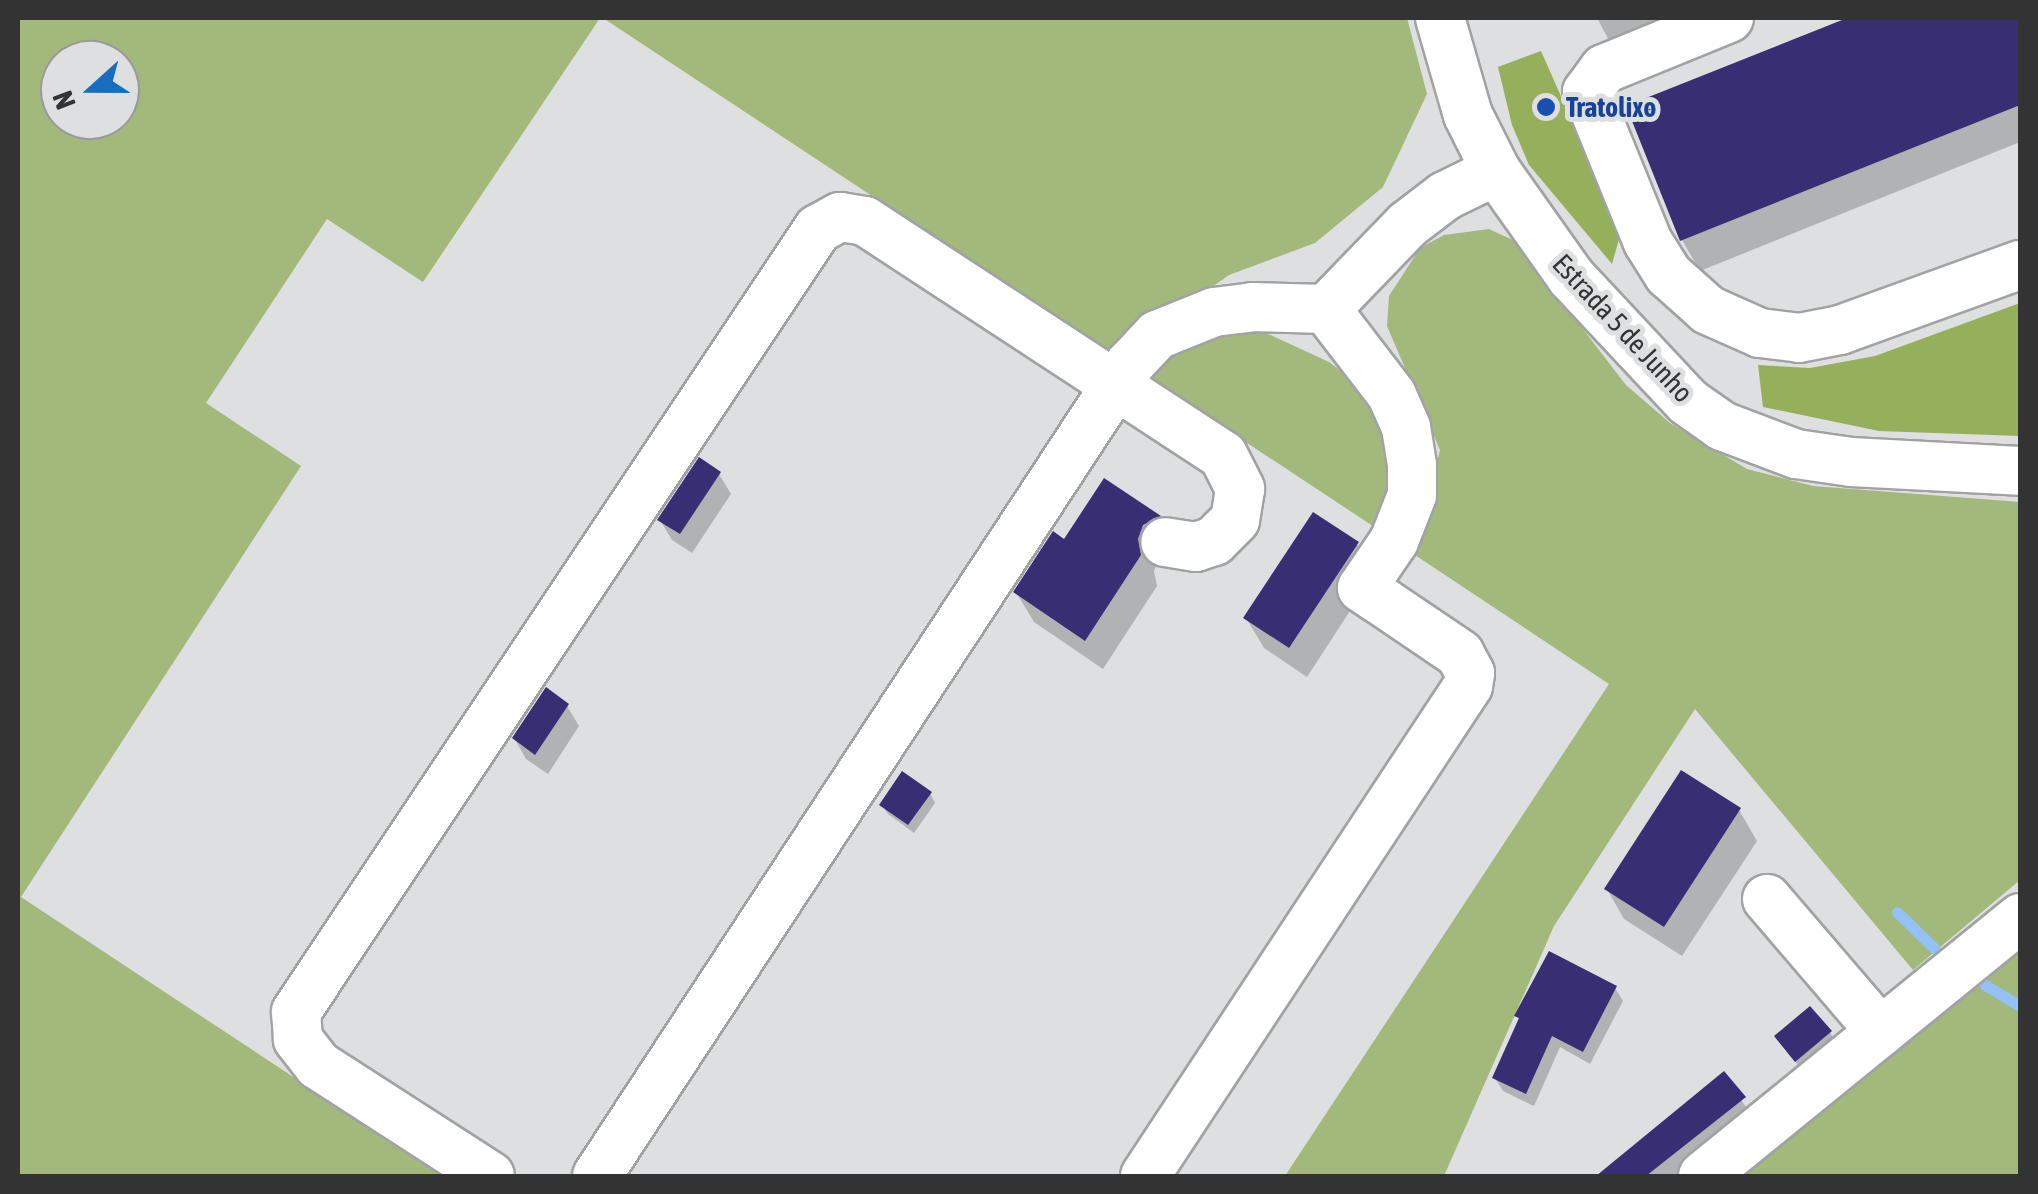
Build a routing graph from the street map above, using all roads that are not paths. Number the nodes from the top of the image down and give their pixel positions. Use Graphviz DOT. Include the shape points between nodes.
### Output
graph roads {
  1 [pos="1440,18"];
  2 [pos="1728,18"];
  3 [pos="1496,171"];
  4 [pos="2020,265"];
  5 [pos="1326,309"];
  6 [pos="1113,384"];
  7 [pos="2020,471"];
  8 [pos="1165,542"];
  9 [pos="1768,898"];
  10 [pos="2020,918"];
  11 [pos="1881,1032"];
  12 [pos="490,1176"];
  13 [pos="597,1176"];
  14 [pos="1145,1176"];
  15 [pos="1703,1176"];
  1 -- 3 [label="street, Estrada 5 de Junho" via="1468,114"];
  2 -- 4 [label="street" via="1604,69 1587,92 1648,242 1668,274 1708,310 1760,333 1799,338 1840,330"];
  3 -- 5 [label="street" via="1406,225"];
  3 -- 7 [label="street, Estrada 5 de Junho" via="1570,276 1630,344 1722,426 1796,454"];
  5 -- 6 [label="street" via="1252,307 1180,322 1157,335"];
  5 -- 14 [label="street" via="1392,395 1412,465 1412,496 1394,541 1362,588 1460,654 1470,673 1468,686"];
  6 -- 8 [label="street" via="1222,455 1236,479 1239,504 1227,530 1196,548"];
  6 -- 12 [label="street" via="865,220 840,218 808,240 296,1012 298,1039 318,1065"];
  6 -- 13 [label="street"];
  9 -- 11 [label="street"];
  10 -- 11 [label="street"];
  11 -- 15 [label="street"];
}
